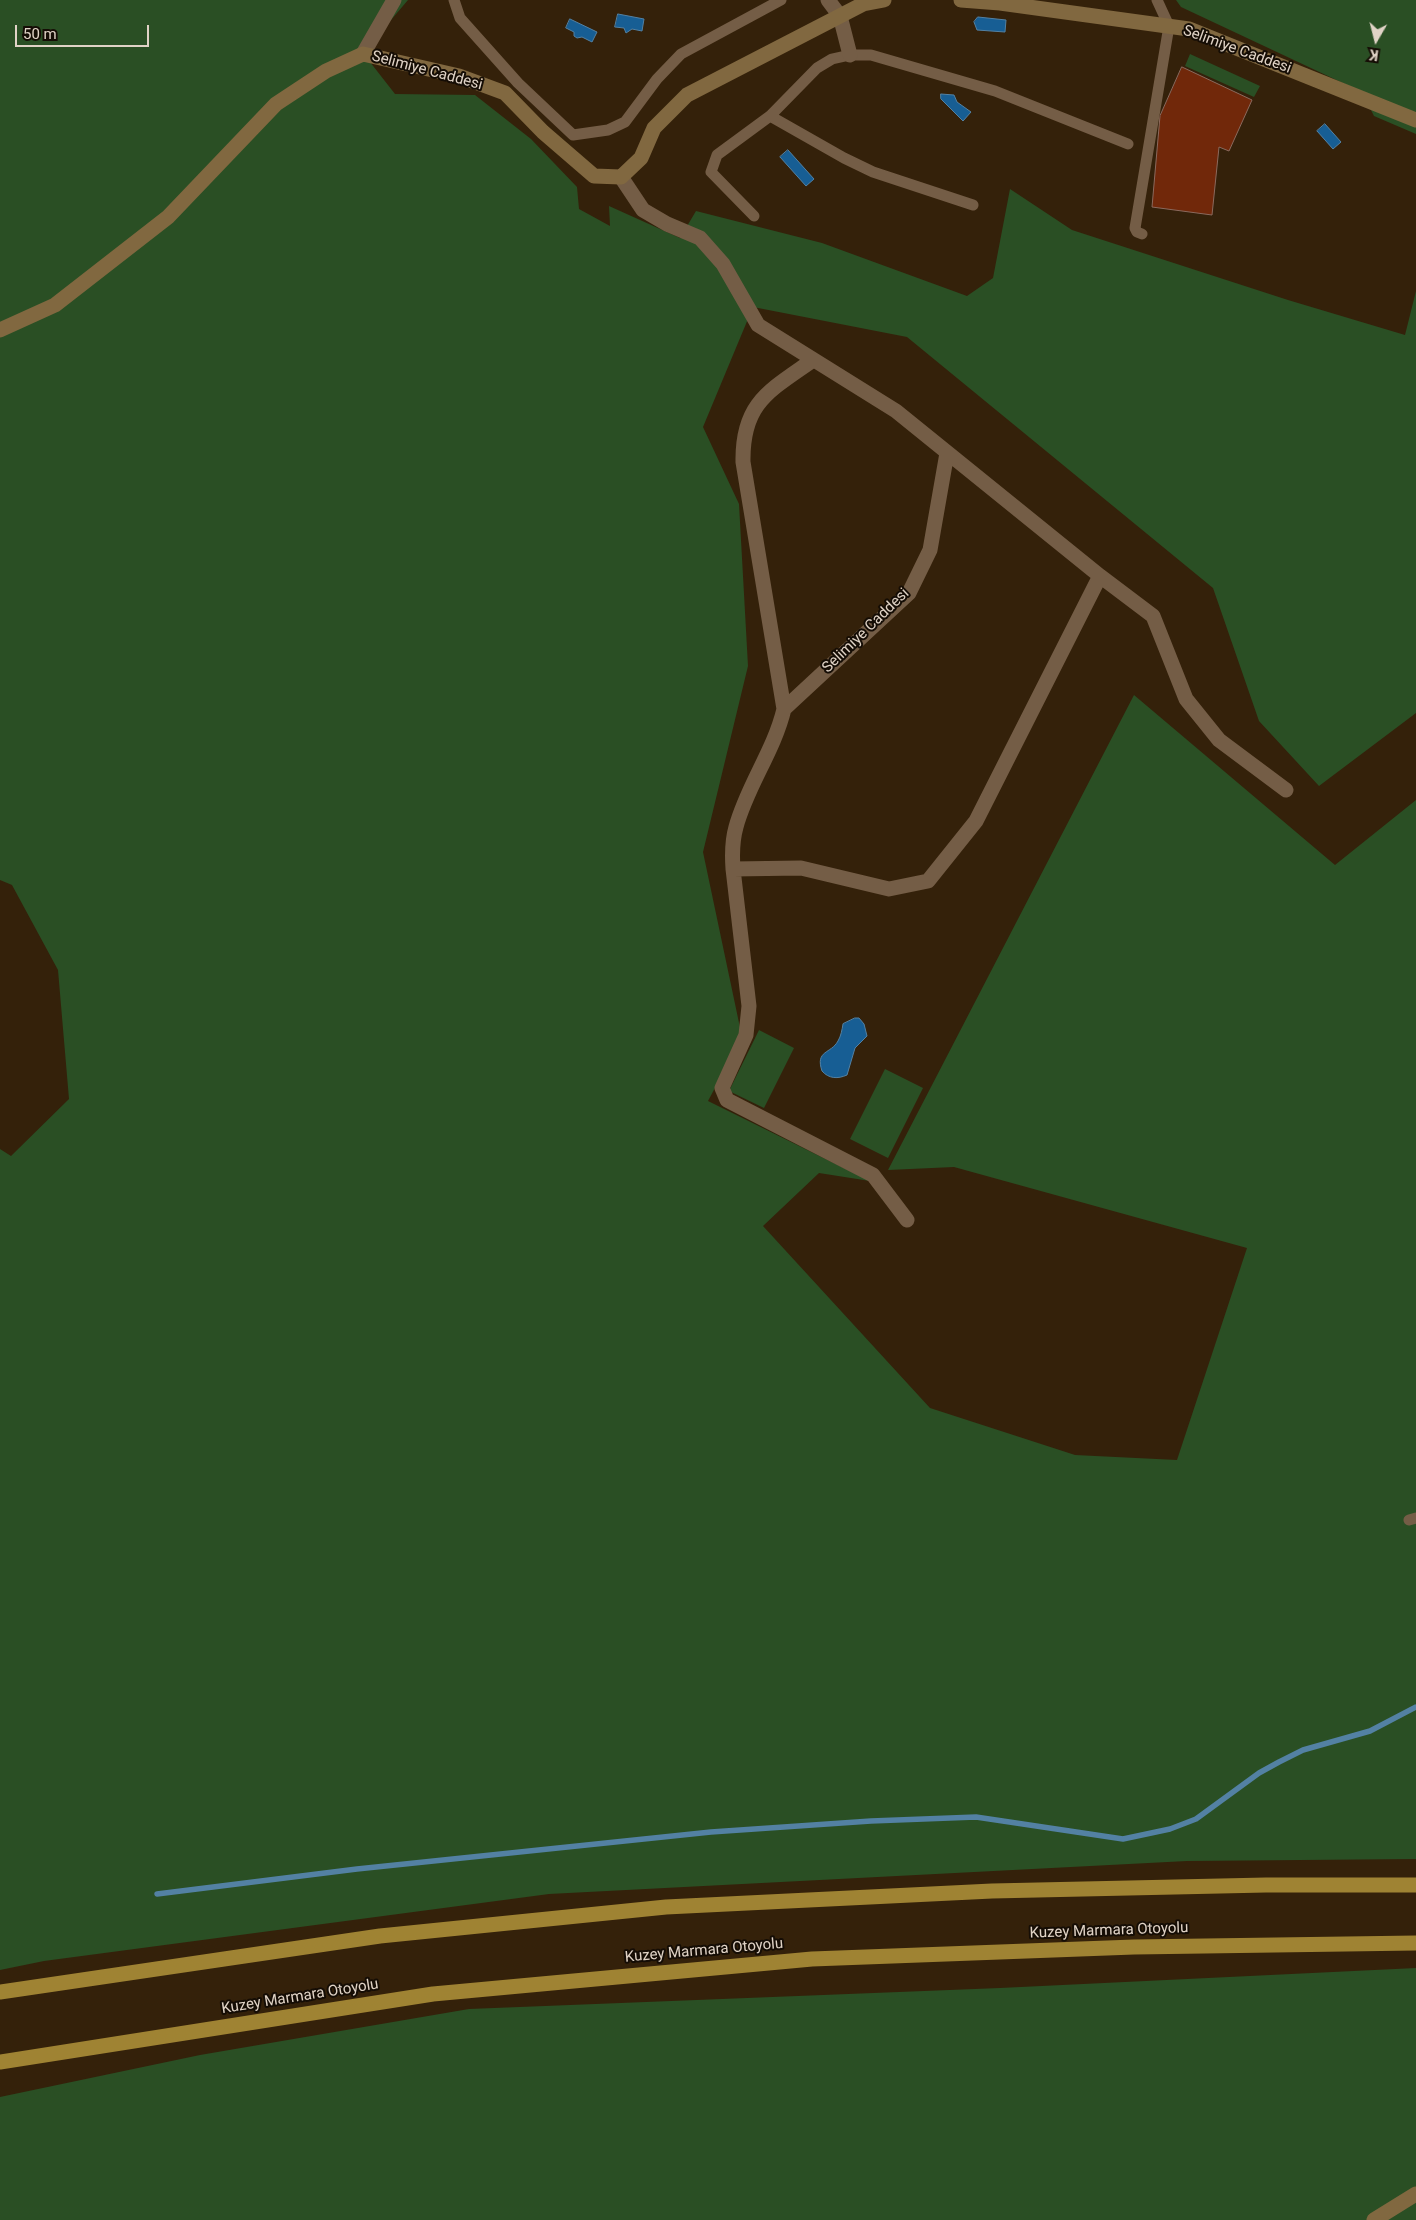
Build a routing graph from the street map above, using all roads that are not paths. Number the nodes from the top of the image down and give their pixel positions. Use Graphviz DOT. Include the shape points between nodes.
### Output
graph roads {
  1 [pos="394,0"];
  2 [pos="454,0"];
  3 [pos="781,0"];
  4 [pos="828,0"];
  5 [pos="884,0"];
  6 [pos="961,0"];
  7 [pos="1157,0"];
  8 [pos="1000,1"];
  9 [pos="840,16"];
  10 [pos="1169,26"];
  11 [pos="363,54"];
  12 [pos="850,55"];
  13 [pos="770,116"];
  14 [pos="1416,120"];
  15 [pos="1128,144"];
  16 [pos="621,177"];
  17 [pos="973,205"];
  18 [pos="754,216"];
  19 [pos="1142,234"];
  20 [pos="0,330"];
  21 [pos="813,360"];
  22 [pos="947,453"];
  23 [pos="1100,576"];
  24 [pos="784,709"];
  25 [pos="1286,790"];
  26 [pos="733,869"];
  27 [pos="907,1220"];
  28 [pos="1416,1885"];
  29 [pos="1416,1943"];
  30 [pos="0,1992"];
  31 [pos="0,2062"];
  32 [pos="1416,2194"];
  33 [pos="1374,2220"];
  1 -- 11 [label="street"];
  2 -- 3 [label="lane" via="460,18 518,83 573,135 608,130 624,122 681,54"];
  4 -- 9 [label="street"];
  5 -- 9 [label="street" via="863,4"];
  6 -- 8 [label="street, Selimiye Caddesi"];
  7 -- 10 [label="lane"];
  8 -- 10 [label="street, Selimiye Caddesi"];
  9 -- 12 [label="street"];
  9 -- 16 [label="street" via="686,95 654,128 641,158"];
  10 -- 14 [label="street, Selimiye Caddesi" via="1189,29"];
  10 -- 19 [label="lane" via="1134,228"];
  11 -- 16 [label="street, Selimiye Caddesi" via="459,76 505,94 594,176"];
  11 -- 20 [label="street, Selimiye Caddesi" via="326,71 276,104 168,217 55,305"];
  12 -- 13 [label="lane" via="832,59 817,68"];
  12 -- 15 [label="lane" via="871,55 995,91"];
  13 -- 17 [label="lane" via="873,172"];
  13 -- 18 [label="lane" via="717,155 711,172"];
  16 -- 21 [label="street" via="644,210 700,238 722,264 758,325"];
  21 -- 22 [label="street" via="896,411"];
  21 -- 24 [label="street" via="767,393 755,407 743,441 743,462"];
  22 -- 23 [label="street"];
  22 -- 24 [label="street, Selimiye Caddesi" via="930,550 909,593"];
  23 -- 25 [label="street" via="1153,616 1186,699 1220,740"];
  23 -- 26 [label="street" via="976,821 928,881 889,889 802,868"];
  24 -- 26 [label="street" via="778,732 736,827"];
  26 -- 27 [label="street" via="749,1020 742,1046 724,1083 723,1094 727,1100 873,1175"];
  28 -- 30 [label="highway" via="992,1890 666,1907 380,1936"];
  29 -- 31 [label="highway, Kuzey Marmara Otoyolu" via="1134,1947 812,1959 433,1994"];
  32 -- 33 [label="street"];
}
